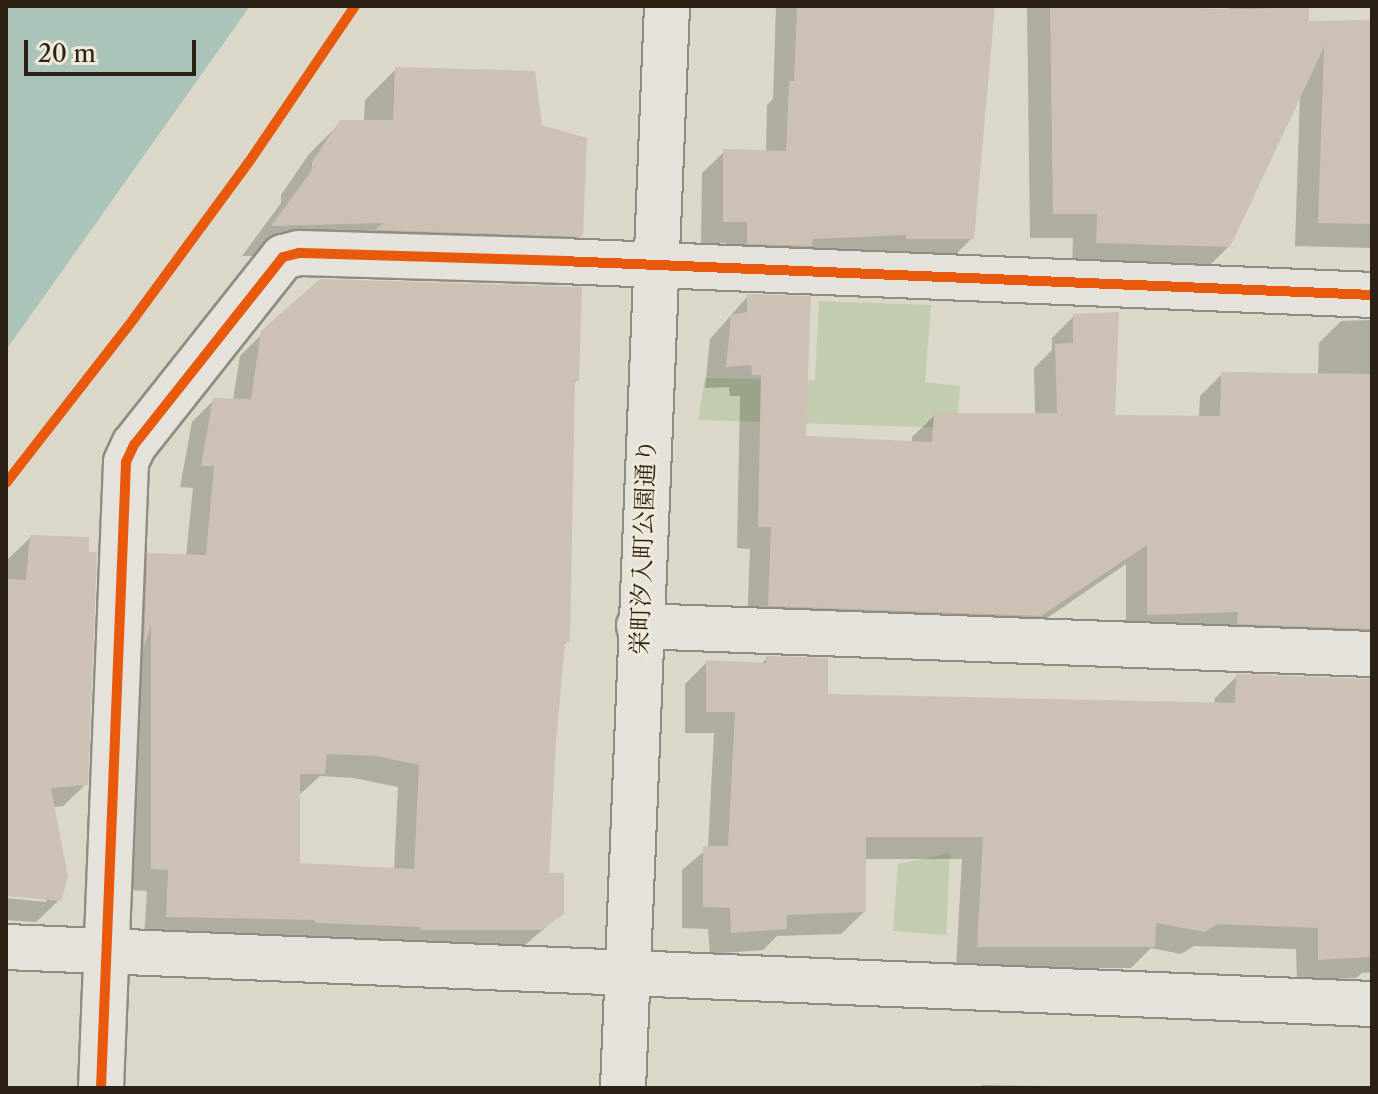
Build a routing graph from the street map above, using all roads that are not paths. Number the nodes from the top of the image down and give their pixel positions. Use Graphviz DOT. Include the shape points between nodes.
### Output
graph roads {
  1 [pos="667,6"];
  2 [pos="655,266"];
  3 [pos="1372,295"];
  4 [pos="639,626"];
  5 [pos="1372,654"];
  6 [pos="6,947"];
  7 [pos="107,953"];
  8 [pos="627,972"];
  9 [pos="1372,1004"];
  10 [pos="101,1088"];
  11 [pos="623,1088"];
  1 -- 2 [label="street, 栄町汐入町公園通り"];
  2 -- 3 [label="street"];
  2 -- 4 [label="street, 栄町汐入町公園通り"];
  2 -- 7 [label="street" via="299,253 283,257 126,462"];
  4 -- 5 [label="street"];
  4 -- 8 [label="street, 栄町汐入町公園通り"];
  6 -- 7 [label="street"];
  7 -- 8 [label="street"];
  7 -- 10 [label="street"];
  8 -- 9 [label="street"];
  8 -- 11 [label="street, 栄町汐入町公園通り"];
}
